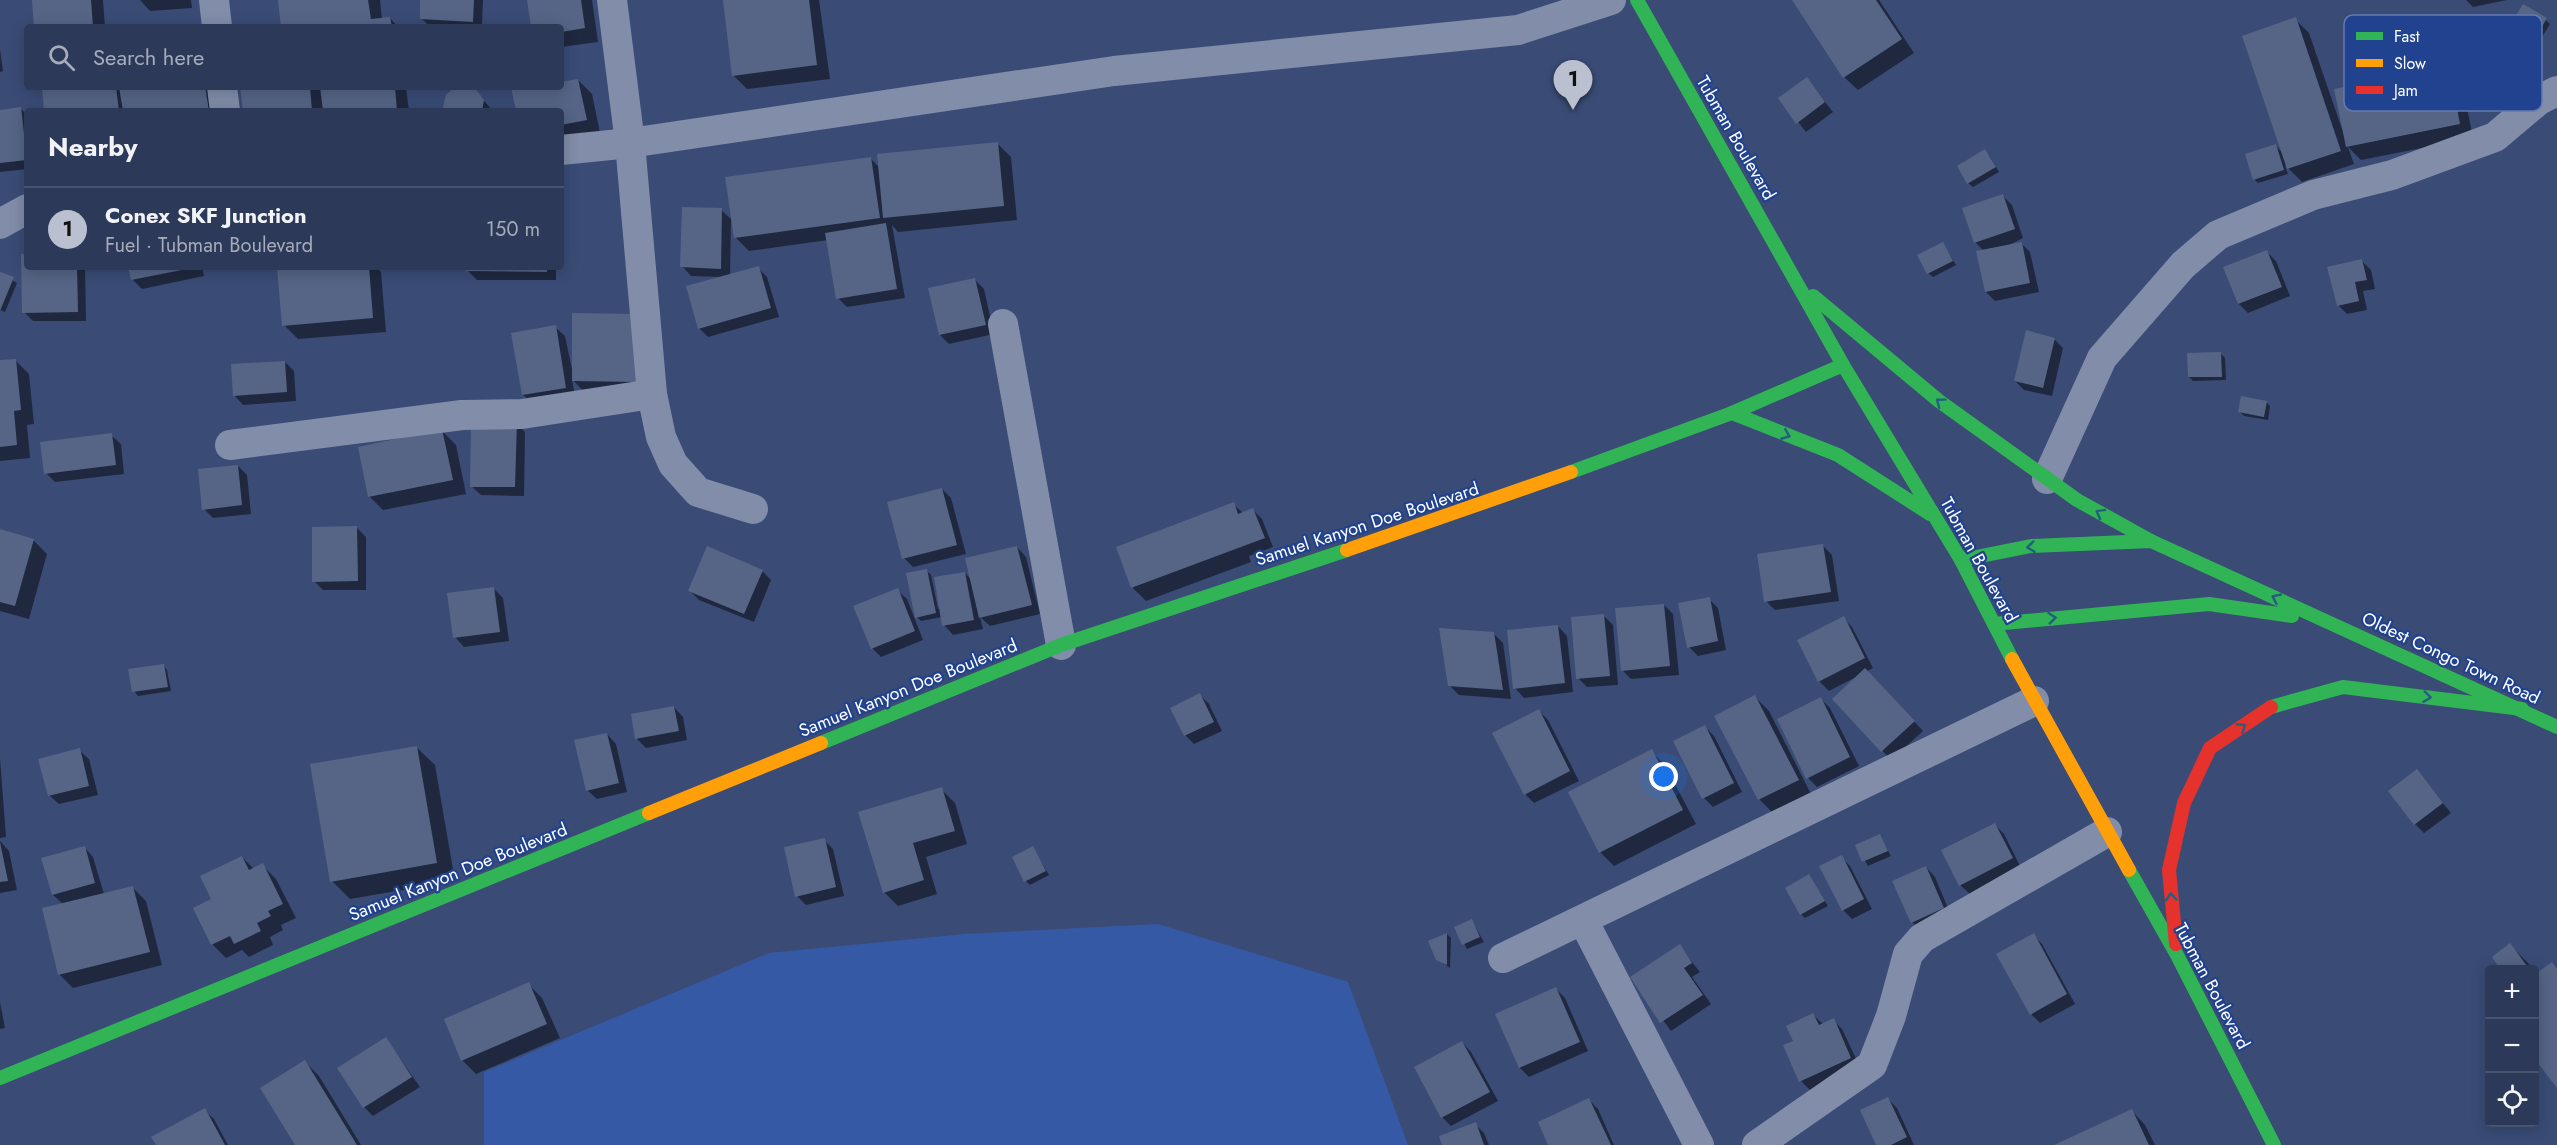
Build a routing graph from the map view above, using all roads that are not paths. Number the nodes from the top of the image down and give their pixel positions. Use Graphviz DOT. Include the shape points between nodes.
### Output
graph roads {
  1 [pos="214,0"];
  2 [pos="612,0"];
  3 [pos="1611,0"];
  4 [pos="1637,0"];
  5 [pos="216,24"];
  6 [pos="222,90"];
  7 [pos="2557,91"];
  8 [pos="2542,98"];
  9 [pos="225,108"];
  10 [pos="2526,111"];
  11 [pos="630,143"];
  12 [pos="564,150"];
  13 [pos="24,208"];
  14 [pos="0,210"];
  15 [pos="24,210"];
  16 [pos="0,225"];
  17 [pos="1797,282"];
  18 [pos="1003,324"];
  19 [pos="1843,365"];
  20 [pos="652,394"];
  21 [pos="1732,413"];
  22 [pos="230,445"];
  23 [pos="2047,479"];
  24 [pos="753,509"];
  25 [pos="1937,518"];
  26 [pos="2151,541"];
  27 [pos="1961,560"];
  28 [pos="2330,622"];
  29 [pos="1994,624"];
  30 [pos="1061,645"];
  31 [pos="2034,702"];
  32 [pos="2522,709"];
  33 [pos="2557,728"];
  34 [pos="2108,832"];
  35 [pos="1583,920"];
  36 [pos="2177,955"];
  37 [pos="1503,958"];
  38 [pos="0,1078"];
  39 [pos="1699,1145"];
  40 [pos="1757,1145"];
  41 [pos="2274,1145"];
  1 -- 5 [label="street"];
  2 -- 11 [label="street"];
  3 -- 11 [label="street" via="1518,30 1114,71"];
  4 -- 17 [label="main road, Tubman Boulevard"];
  6 -- 9 [label="street"];
  7 -- 8 [label="street"];
  10 -- 23 [label="street" via="2495,137 2391,175 2313,195 2218,235 2183,265 2102,358"];
  11 -- 12 [label="street"];
  11 -- 20 [label="street"];
  13 -- 14 [label="street"];
  15 -- 16 [label="street"];
  17 -- 19 [label="main road, Tubman Boulevard"];
  23 -- 17 [label="main road, Oldest Congo Town Road, one-way" via="1938,401"];
  18 -- 30 [label="street"];
  19 -- 21 [label="main road, Samuel Kanyon Doe Boulevard"];
  19 -- 25 [label="main road, Tubman Boulevard"];
  20 -- 22 [label="street" via="522,414 462,415"];
  20 -- 24 [label="street" via="661,437 673,464 698,492"];
  21 -- 25 [label="main road, one-way" via="1838,455"];
  21 -- 30 [label="main road, Samuel Kanyon Doe Boulevard" via="1505,497"];
  26 -- 23 [label="main road, Oldest Congo Town Road, one-way"];
  25 -- 27 [label="main road, Tubman Boulevard"];
  26 -- 27 [label="main road, one-way" via="2031,546"];
  28 -- 26 [label="main road, Oldest Congo Town Road, one-way"];
  27 -- 29 [label="main road, Tubman Boulevard"];
  29 -- 28 [label="main road, one-way" via="2209,604"];
  28 -- 32 [label="main road, Oldest Congo Town Road"];
  29 -- 31 [label="main road, Tubman Boulevard"];
  30 -- 38 [label="main road, Samuel Kanyon Doe Boulevard"];
  31 -- 34 [label="main road, Tubman Boulevard"];
  31 -- 35 [label="street"];
  32 -- 33 [label="main road, Oldest Congo Town Road"];
  36 -- 32 [label="main road, one-way" via="2169,870 2184,803 2210,748 2276,704 2343,687"];
  34 -- 36 [label="main road, Tubman Boulevard"];
  34 -- 40 [label="street" via="1922,938 1908,954 1872,1065"];
  35 -- 37 [label="street"];
  35 -- 39 [label="street"];
  36 -- 41 [label="main road, Tubman Boulevard"];
}
